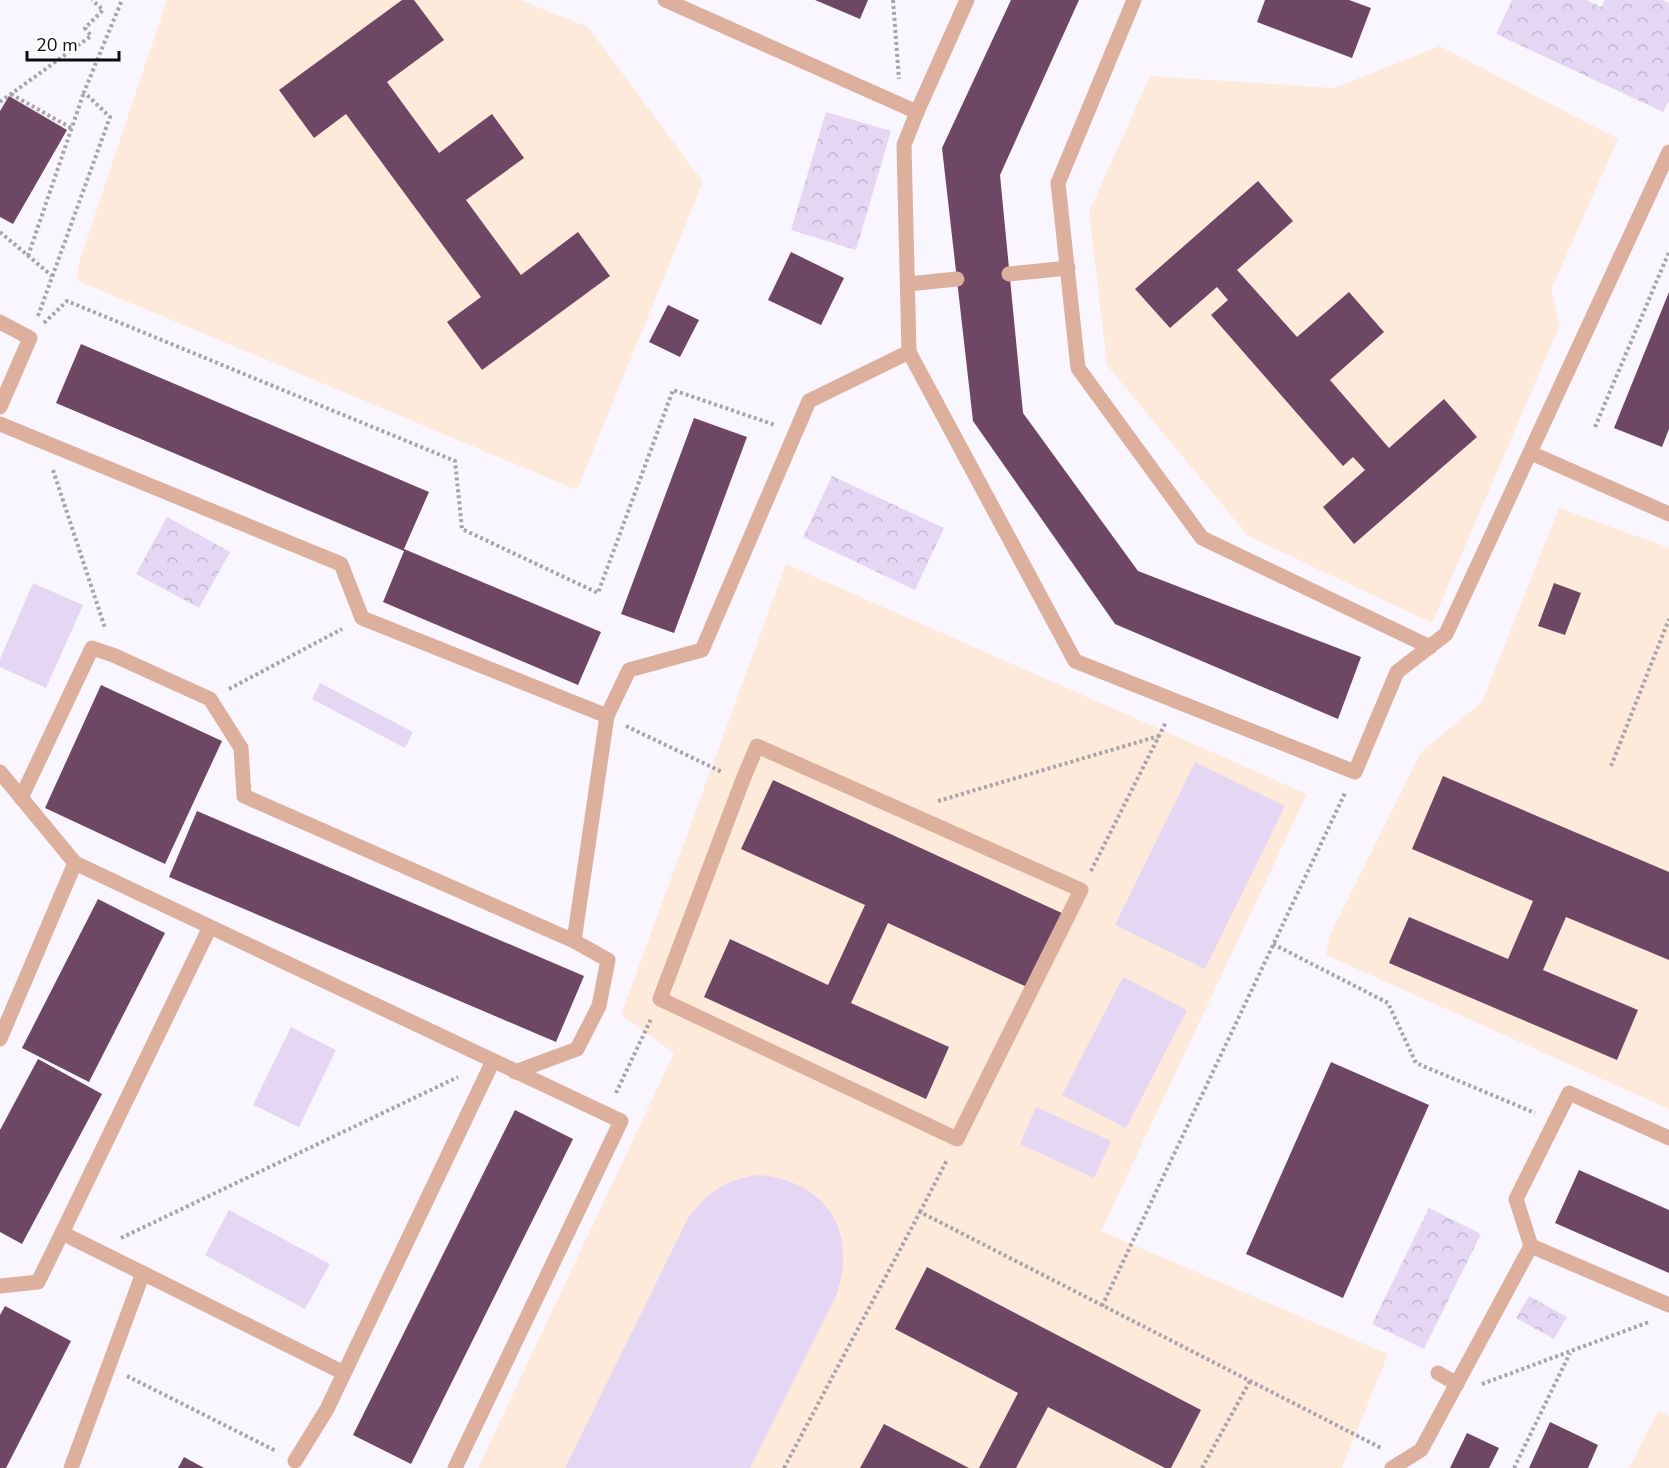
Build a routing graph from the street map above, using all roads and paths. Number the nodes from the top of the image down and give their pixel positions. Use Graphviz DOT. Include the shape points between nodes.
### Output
graph roads {
  1 [pos="92,0"];
  2 [pos="122,0"];
  3 [pos="665,0"];
  4 [pos="893,0"];
  5 [pos="967,0"];
  6 [pos="1134,0"];
  7 [pos="84,92"];
  8 [pos="11,94"];
  9 [pos="0,102"];
  10 [pos="900,104"];
  11 [pos="917,112"];
  12 [pos="71,128"];
  13 [pos="1669,152"];
  14 [pos="0,232"];
  15 [pos="1669,252"];
  16 [pos="28,256"];
  17 [pos="1068,268"];
  18 [pos="1009,274"];
  19 [pos="52,276"];
  20 [pos="957,279"];
  21 [pos="908,284"];
  22 [pos="0,322"];
  23 [pos="30,338"];
  24 [pos="909,352"];
  25 [pos="0,407"];
  26 [pos="0,424"];
  27 [pos="1595,427"];
  28 [pos="796,432"];
  29 [pos="44,441"];
  30 [pos="1531,453"];
  31 [pos="1669,514"];
  32 [pos="362,618"];
  33 [pos="1669,619"];
  34 [pos="1430,647"];
  35 [pos="113,655"];
  36 [pos="210,699"];
  37 [pos="1176,701"];
  38 [pos="607,716"];
  39 [pos="1159,736"];
  40 [pos="1611,766"];
  41 [pos="0,772"];
  42 [pos="1355,772"];
  43 [pos="742,782"];
  44 [pos="21,798"];
  45 [pos="905,810"];
  46 [pos="75,863"];
  47 [pos="1081,890"];
  48 [pos="210,927"];
  49 [pos="574,941"];
  50 [pos="1274,944"];
  51 [pos="660,999"];
  52 [pos="0,1039"];
  53 [pos="493,1061"];
  54 [pos="516,1072"];
  55 [pos="606,1113"];
  56 [pos="1555,1122"];
  57 [pos="1669,1138"];
  58 [pos="957,1139"];
  59 [pos="920,1212"];
  60 [pos="62,1233"];
  61 [pos="1531,1246"];
  62 [pos="96,1250"];
  63 [pos="143,1273"];
  64 [pos="0,1286"];
  65 [pos="1669,1305"];
  66 [pos="1102,1306"];
  67 [pos="1658,1319"];
  68 [pos="1570,1352"];
  69 [pos="109,1366"];
  70 [pos="344,1373"];
  71 [pos="1438,1373"];
  72 [pos="1250,1381"];
  73 [pos="1454,1390"];
  74 [pos="295,1461"];
  75 [pos="1399,1464"];
  76 [pos="71,1468"];
  77 [pos="455,1468"];
  78 [pos="784,1468"];
  79 [pos="1202,1468"];
  80 [pos="1514,1468"];
  1 -- 8 [label="path" via="102,10 85,28 91,36"];
  2 -- 7 [label="path"];
  3 -- 10 [label="lane"];
  4 -- 10 [label="path"];
  5 -- 11 [label="lane"];
  6 -- 17 [label="lane" via="1058,183"];
  7 -- 12 [label="path"];
  7 -- 19 [label="path" via="110,117"];
  8 -- 9 [label="path"];
  8 -- 12 [label="path"];
  10 -- 11 [label="lane"];
  11 -- 21 [label="lane" via="904,145"];
  12 -- 16 [label="path"];
  13 -- 30 [label="lane"];
  14 -- 16 [label="path"];
  15 -- 27 [label="path"];
  16 -- 19 [label="path"];
  17 -- 18 [label="lane"];
  17 -- 34 [label="lane" via="1078,368 1202,538"];
  19 -- 23 [label="path"];
  20 -- 21 [label="lane"];
  21 -- 24 [label="lane"];
  22 -- 23 [label="lane"];
  23 -- 25 [label="lane"];
  23 -- 28 [label="path" via="67,301 455,462 462,529 598,593 673,390"];
  24 -- 28 [label="lane" via="809,401"];
  24 -- 37 [label="lane" via="1075,661"];
  26 -- 29 [label="lane"];
  28 -- 38 [label="lane" via="702,650 629,670"];
  29 -- 32 [label="lane" via="341,564"];
  29 -- 35 [label="path"];
  30 -- 31 [label="lane"];
  30 -- 34 [label="lane" via="1446,634"];
  32 -- 36 [label="path"];
  32 -- 38 [label="lane"];
  33 -- 40 [label="path"];
  34 -- 42 [label="lane" via="1397,672"];
  35 -- 36 [label="lane"];
  35 -- 44 [label="lane" via="92,648"];
  36 -- 49 [label="lane" via="242,748 244,796"];
  37 -- 39 [label="path"];
  37 -- 42 [label="lane"];
  38 -- 43 [label="path"];
  38 -- 49 [label="lane"];
  39 -- 45 [label="path"];
  39 -- 47 [label="path"];
  41 -- 44 [label="lane"];
  42 -- 50 [label="path"];
  43 -- 45 [label="lane" via="757,746"];
  43 -- 51 [label="lane"];
  44 -- 46 [label="lane"];
  45 -- 47 [label="lane"];
  46 -- 48 [label="lane"];
  46 -- 52 [label="lane"];
  47 -- 58 [label="lane"];
  48 -- 53 [label="lane"];
  48 -- 60 [label="lane"];
  49 -- 54 [label="lane" via="608,960 599,1006 577,1049"];
  50 -- 56 [label="path" via="1388,1003 1416,1063"];
  50 -- 66 [label="path"];
  51 -- 55 [label="path"];
  51 -- 58 [label="lane"];
  53 -- 54 [label="lane"];
  53 -- 62 [label="path"];
  53 -- 70 [label="lane"];
  54 -- 55 [label="lane"];
  55 -- 77 [label="lane" via="621,1121"];
  56 -- 57 [label="lane" via="1569,1093"];
  56 -- 61 [label="lane" via="1516,1199"];
  58 -- 59 [label="path"];
  59 -- 66 [label="path"];
  59 -- 78 [label="path"];
  60 -- 62 [label="lane"];
  60 -- 64 [label="lane" via="38,1282"];
  61 -- 65 [label="lane"];
  61 -- 73 [label="lane"];
  62 -- 63 [label="lane"];
  63 -- 69 [label="lane"];
  63 -- 70 [label="lane"];
  66 -- 72 [label="path"];
  67 -- 68 [label="path"];
  68 -- 73 [label="path"];
  68 -- 80 [label="path"];
  69 -- 74 [label="path"];
  69 -- 76 [label="lane"];
  70 -- 74 [label="lane"];
  71 -- 73 [label="lane"];
  72 -- 75 [label="path"];
  72 -- 79 [label="path"];
  73 -- 75 [label="lane" via="1421,1450"];
}
